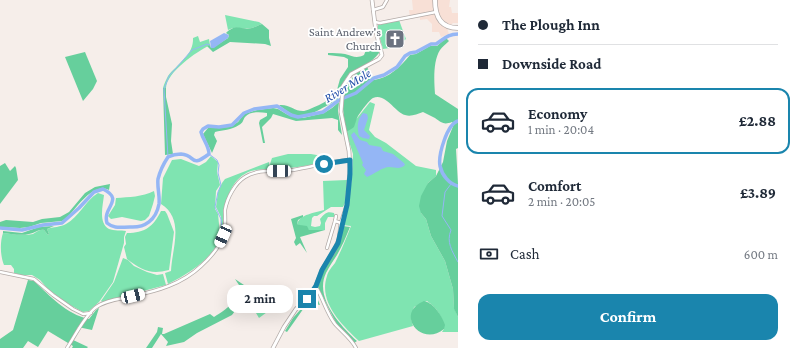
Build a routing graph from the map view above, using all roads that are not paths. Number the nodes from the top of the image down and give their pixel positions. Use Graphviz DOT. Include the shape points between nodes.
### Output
graph roads {
  1 [pos="372,0"];
  2 [pos="387,0"];
  3 [pos="435,0"];
  4 [pos="373,10"];
  5 [pos="437,13"];
  6 [pos="375,22"];
  7 [pos="458,28"];
  8 [pos="350,160"];
  9 [pos="336,216"];
  10 [pos="335,221"];
  11 [pos="342,223"];
  12 [pos="327,248"];
  13 [pos="0,272"];
  14 [pos="316,286"];
  15 [pos="91,312"];
  16 [pos="83,314"];
  17 [pos="86,319"];
  18 [pos="67,348"];
  19 [pos="273,348"];
  20 [pos="356,348"];
  1 -- 4 [label="street"];
  2 -- 4 [label="street" via="384,6"];
  3 -- 5 [label="main road"];
  4 -- 6 [label="street"];
  5 -- 6 [label="street"];
  5 -- 7 [label="main road" via="444,22"];
  6 -- 8 [label="street" via="382,50 381,57 351,74 343,89 341,110"];
  8 -- 11 [label="street" via="347,205"];
  8 -- 15 [label="street" via="294,170 256,172 246,176 239,181 227,202 225,228 218,247 201,267 189,276 163,288 101,304"];
  9 -- 10 [label="street"];
  10 -- 11 [label="street"];
  10 -- 12 [label="street"];
  11 -- 14 [label="street" via="338,243"];
  13 -- 16 [label="street" via="37,280 53,295"];
  14 -- 19 [label="street" via="310,296 296,309"];
  14 -- 20 [label="street" via="335,323 352,340"];
  15 -- 16 [label="street"];
  15 -- 17 [label="street"];
  16 -- 17 [label="street"];
  17 -- 18 [label="street"];
}
